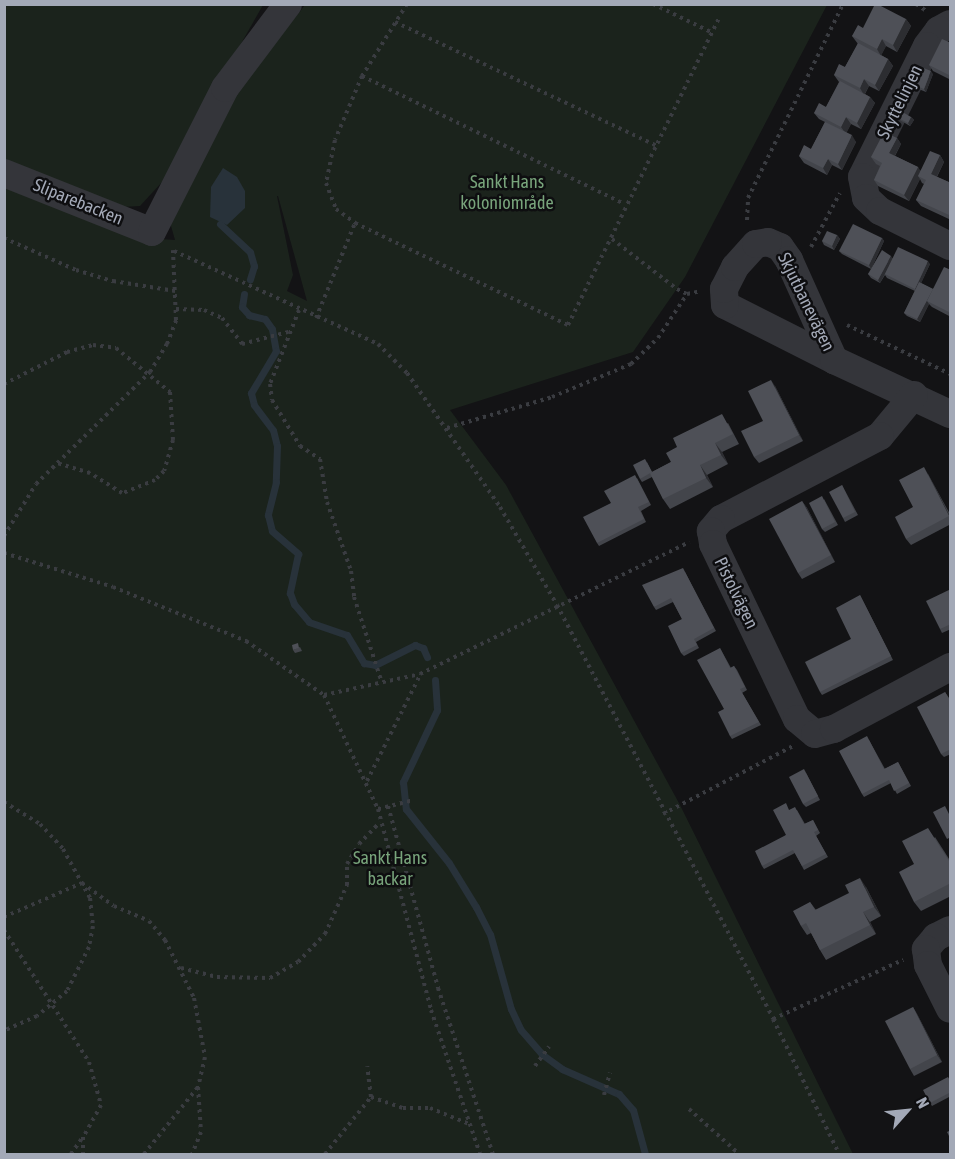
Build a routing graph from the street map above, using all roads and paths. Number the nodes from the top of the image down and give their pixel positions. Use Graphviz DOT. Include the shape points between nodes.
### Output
graph roads {
  1 [pos="288,4"];
  2 [pos="407,4"];
  3 [pos="653,4"];
  4 [pos="843,4"];
  5 [pos="720,16"];
  6 [pos="396,22"];
  7 [pos="951,24"];
  8 [pos="711,32"];
  9 [pos="362,76"];
  10 [pos="657,146"];
  11 [pos="4,173"];
  12 [pos="862,177"];
  13 [pos="625,204"];
  14 [pos="747,220"];
  15 [pos="355,223"];
  16 [pos="152,232"];
  17 [pos="4,238"];
  18 [pos="612,239"];
  19 [pos="951,246"];
  20 [pos="810,250"];
  21 [pos="174,251"];
  22 [pos="175,291"];
  23 [pos="176,309"];
  24 [pos="299,310"];
  25 [pos="316,318"];
  26 [pos="288,332"];
  27 [pos="834,360"];
  28 [pos="150,372"];
  29 [pos="4,384"];
  30 [pos="914,395"];
  31 [pos="951,414"];
  32 [pos="447,428"];
  33 [pos="57,463"];
  34 [pos="711,531"];
  35 [pos="4,536"];
  36 [pos="4,553"];
  37 [pos="557,605"];
  38 [pos="951,667"];
  39 [pos="420,674"];
  40 [pos="381,680"];
  41 [pos="324,695"];
  42 [pos="815,734"];
  43 [pos="367,781"];
  44 [pos="414,800"];
  45 [pos="4,802"];
  46 [pos="388,806"];
  47 [pos="378,809"];
  48 [pos="663,814"];
  49 [pos="381,822"];
  50 [pos="82,883"];
  51 [pos="4,917"];
  52 [pos="4,930"];
  53 [pos="951,930"];
  54 [pos="926,949"];
  55 [pos="180,968"];
  56 [pos="53,1004"];
  57 [pos="951,1009"];
  58 [pos="773,1019"];
  59 [pos="4,1031"];
  60 [pos="549,1047"];
  61 [pos="367,1066"];
  62 [pos="535,1066"];
  63 [pos="610,1073"];
  64 [pos="198,1087"];
  65 [pos="604,1095"];
  66 [pos="371,1097"];
  67 [pos="689,1109"];
  68 [pos="469,1124"];
  69 [pos="83,1137"];
  70 [pos="71,1155"];
  71 [pos="83,1155"];
  72 [pos="144,1155"];
  73 [pos="192,1155"];
  74 [pos="325,1155"];
  75 [pos="480,1155"];
  76 [pos="493,1155"];
  77 [pos="739,1155"];
  78 [pos="839,1155"];
  1 -- 16 [label="street" via="225,87"];
  2 -- 6 [label="path"];
  3 -- 8 [label="path"];
  4 -- 14 [label="path" via="748,198"];
  5 -- 8 [label="path"];
  6 -- 9 [label="path"];
  6 -- 10 [label="path"];
  7 -- 12 [label="street, Skyttelinjen" via="939,30 927,46"];
  8 -- 10 [label="path"];
  9 -- 13 [label="path"];
  9 -- 15 [label="path" via="335,140 326,183 336,209"];
  10 -- 13 [label="path"];
  11 -- 16 [label="street, Sliparebacken"];
  12 -- 19 [label="street" via="866,198 880,211"];
  12 -- 20 [label="path" via="834,197"];
  13 -- 18 [label="path"];
  15 -- 18 [label="path" via="568,326"];
  15 -- 25 [label="path"];
  16 -- 21 [label="path"];
  17 -- 22 [label="path" via="76,270 113,281"];
  18 -- 32 [label="path" via="687,294 658,338 631,364 552,397"];
  21 -- 22 [label="path"];
  21 -- 24 [label="path"];
  22 -- 23 [label="path"];
  23 -- 26 [label="path" via="204,310 222,318 242,344"];
  23 -- 28 [label="path" via="167,344"];
  24 -- 25 [label="path"];
  24 -- 26 [label="path"];
  25 -- 32 [label="path" via="378,345 407,373"];
  26 -- 40 [label="path" via="270,384 272,400 300,446 320,459 327,502"];
  27 -- 30 [label="street, Skjutbanevägen"];
  28 -- 29 [label="path" via="129,362 116,348 93,345 67,352"];
  28 -- 33 [label="path"];
  28 -- 33 [label="path" via="170,392 172,413 173,440 164,471 155,480 122,493 90,473"];
  30 -- 31 [label="street, Skjutbanevägen"];
  30 -- 34 [label="street" via="880,436 721,519"];
  32 -- 37 [label="path" via="500,507"];
  33 -- 35 [label="path" via="36,484"];
  34 -- 37 [label="path"];
  34 -- 42 [label="street, Pistolvägen" via="713,544 798,719"];
  36 -- 41 [label="path" via="113,587 246,641"];
  37 -- 39 [label="path"];
  37 -- 48 [label="path"];
  38 -- 42 [label="street" via="853,720"];
  39 -- 40 [label="path"];
  39 -- 43 [label="path"];
  40 -- 41 [label="path"];
  41 -- 43 [label="path"];
  42 -- 48 [label="path"];
  43 -- 47 [label="path"];
  44 -- 46 [label="path"];
  45 -- 50 [label="path" via="40,824 63,849"];
  46 -- 47 [label="path"];
  46 -- 76 [label="path" via="438,988"];
  47 -- 49 [label="path"];
  48 -- 58 [label="path"];
  49 -- 55 [label="path" via="359,844 347,864 347,885 325,934 298,962 270,978 217,977"];
  49 -- 68 [label="path" via="430,1010"];
  50 -- 51 [label="path"];
  50 -- 55 [label="path" via="114,906 149,921"];
  50 -- 56 [label="path" via="90,898 93,926 89,947 67,991"];
  52 -- 56 [label="path"];
  53 -- 54 [label="street" via="936,937"];
  54 -- 57 [label="street" via="928,965"];
  54 -- 58 [label="path"];
  55 -- 64 [label="path" via="194,998 205,1057"];
  56 -- 59 [label="path" via="23,1024"];
  56 -- 69 [label="path" via="89,1062 101,1105"];
  58 -- 78 [label="path"];
  60 -- 62 [label="path"];
  61 -- 66 [label="path"];
  63 -- 65 [label="path"];
  64 -- 72 [label="path"];
  64 -- 73 [label="path" via="201,1132"];
  66 -- 68 [label="path" via="403,1108 430,1108"];
  66 -- 74 [label="path"];
  67 -- 77 [label="path"];
  68 -- 75 [label="path"];
  69 -- 70 [label="path"];
  69 -- 71 [label="path"];
}
